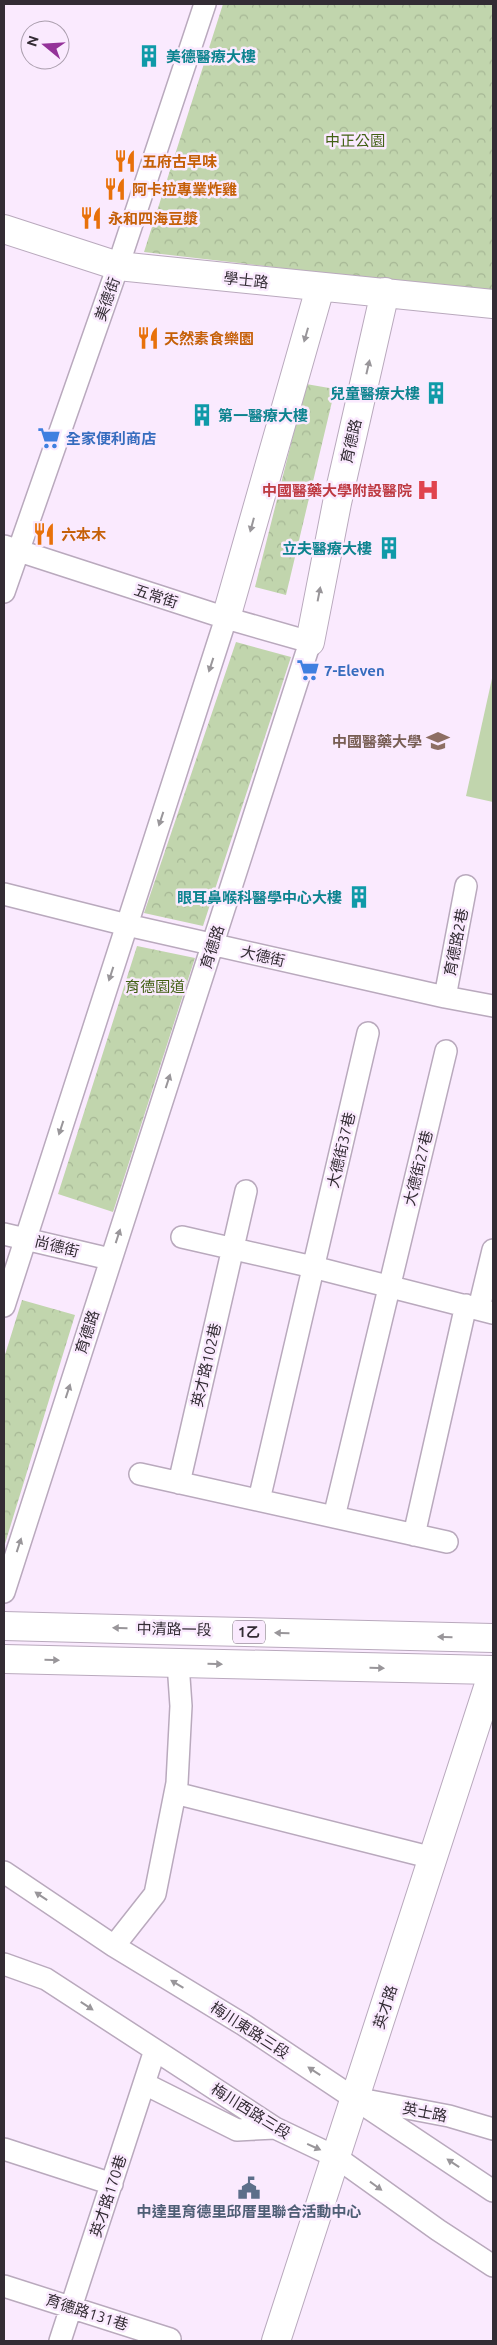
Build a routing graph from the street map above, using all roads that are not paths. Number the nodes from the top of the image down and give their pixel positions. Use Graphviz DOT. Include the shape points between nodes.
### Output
graph roads {
  1 [pos="205,4"];
  2 [pos="4,229"];
  3 [pos="118,266"];
  4 [pos="320,288"];
  5 [pos="385,292"];
  6 [pos="493,304"];
  7 [pos="11,548"];
  8 [pos="4,592"];
  9 [pos="226,618"];
  10 [pos="310,642"];
  11 [pos="466,886"];
  12 [pos="4,894"];
  13 [pos="127,925"];
  14 [pos="213,944"];
  15 [pos="445,997"];
  16 [pos="493,1006"];
  17 [pos="368,1033"];
  18 [pos="446,1051"];
  19 [pos="246,1191"];
  20 [pos="4,1234"];
  21 [pos="182,1237"];
  22 [pos="26,1238"];
  23 [pos="233,1248"];
  24 [pos="493,1250"];
  25 [pos="110,1259"];
  26 [pos="313,1266"];
  27 [pos="389,1286"];
  28 [pos="4,1306"];
  29 [pos="479,1309"];
  30 [pos="140,1474"];
  31 [pos="179,1482"];
  32 [pos="259,1500"];
  33 [pos="334,1517"];
  34 [pos="414,1535"];
  35 [pos="447,1542"];
  36 [pos="4,1592"];
  37 [pos="4,1626"];
  38 [pos="493,1638"];
  39 [pos="4,1659"];
  40 [pos="178,1663"];
  41 [pos="493,1671"];
  42 [pos="176,1793"];
  43 [pos="433,1858"];
  44 [pos="4,1872"];
  45 [pos="114,1946"];
  46 [pos="4,1964"];
  47 [pos="155,2050"];
  48 [pos="145,2084"];
  49 [pos="355,2098"];
  50 [pos="275,2128"];
  51 [pos="493,2129"];
  52 [pos="4,2149"];
  53 [pos="336,2157"];
  54 [pos="112,2184"];
  55 [pos="493,2191"];
  56 [pos="493,2266"];
  57 [pos="4,2286"];
  58 [pos="71,2307"];
  59 [pos="170,2339"];
  60 [pos="60,2341"];
  61 [pos="276,2341"];
  1 -- 3 [label="street, 美德街"];
  2 -- 3 [label="main road, 學士路"];
  3 -- 4 [label="main road, 學士路"];
  3 -- 7 [label="street, 美德街"];
  4 -- 5 [label="main road, 學士路"];
  4 -- 9 [label="main road, one-way"];
  5 -- 6 [label="main road, 學士路"];
  10 -- 5 [label="main road, 育德路, one-way" via="337,503"];
  7 -- 8 [label="street, 美德街"];
  7 -- 9 [label="street, 五常街"];
  9 -- 10 [label="street, 五常街"];
  9 -- 13 [label="street, one-way"];
  10 -- 14 [label="street, 育德路"];
  11 -- 15 [label="street, 育德路2巷"];
  12 -- 13 [label="street, 大德街"];
  13 -- 14 [label="street, 大德街"];
  13 -- 22 [label="street, one-way"];
  14 -- 15 [label="street, 大德街"];
  25 -- 14 [label="street, 育德路, one-way"];
  15 -- 16 [label="street, 大德街"];
  17 -- 26 [label="street, 大德街37巷"];
  18 -- 27 [label="street, 大德街27巷"];
  19 -- 23 [label="street, 英才路102巷"];
  20 -- 22 [label="street, 尚德街"];
  21 -- 23 [label="street"];
  22 -- 25 [label="street, 尚德街"];
  22 -- 28 [label="street"];
  23 -- 26 [label="street"];
  23 -- 31 [label="street, 英才路102巷"];
  24 -- 29 [label="street"];
  36 -- 25 [label="street, 育德路, one-way"];
  26 -- 27 [label="street"];
  26 -- 32 [label="street"];
  27 -- 29 [label="street"];
  27 -- 33 [label="street"];
  29 -- 34 [label="street"];
  30 -- 31 [label="street"];
  31 -- 32 [label="street"];
  32 -- 33 [label="street"];
  33 -- 34 [label="street"];
  34 -- 35 [label="street"];
  38 -- 37 [label="main road, 中清路一段 / 1乙, one-way"];
  39 -- 40 [label="main road, 1乙, one-way"];
  40 -- 41 [label="main road, 1乙, one-way"];
  40 -- 42 [label="street" via="182,1706"];
  41 -- 43 [label="main road, 英才路"];
  42 -- 43 [label="street"];
  42 -- 45 [label="street" via="155,1894"];
  43 -- 49 [label="main road, 英才路"];
  45 -- 44 [label="street, 梅川東路三段, one-way"];
  49 -- 45 [label="street, 梅川東路三段, one-way" via="244,2025"];
  46 -- 47 [label="street, 梅川西路三段, one-way" via="46,1979"];
  47 -- 48 [label="street, 英才路170巷"];
  47 -- 50 [label="street, 梅川西路三段"];
  48 -- 50 [label="street" via="237,2130"];
  48 -- 54 [label="street, 英才路170巷"];
  49 -- 51 [label="street, 英士路" via="449,2116"];
  49 -- 53 [label="main road, 英才路"];
  55 -- 49 [label="street, 梅川東路三段, one-way"];
  50 -- 53 [label="street, 梅川西路三段, one-way"];
  52 -- 54 [label="street"];
  53 -- 56 [label="street, 梅川西路三段, one-way"];
  53 -- 61 [label="main road, 英才路"];
  54 -- 58 [label="street, 英才路170巷"];
  57 -- 58 [label="street, 育德路131巷"];
  58 -- 59 [label="street, 育德路131巷"];
  58 -- 60 [label="street, 英才路170巷"];
}
